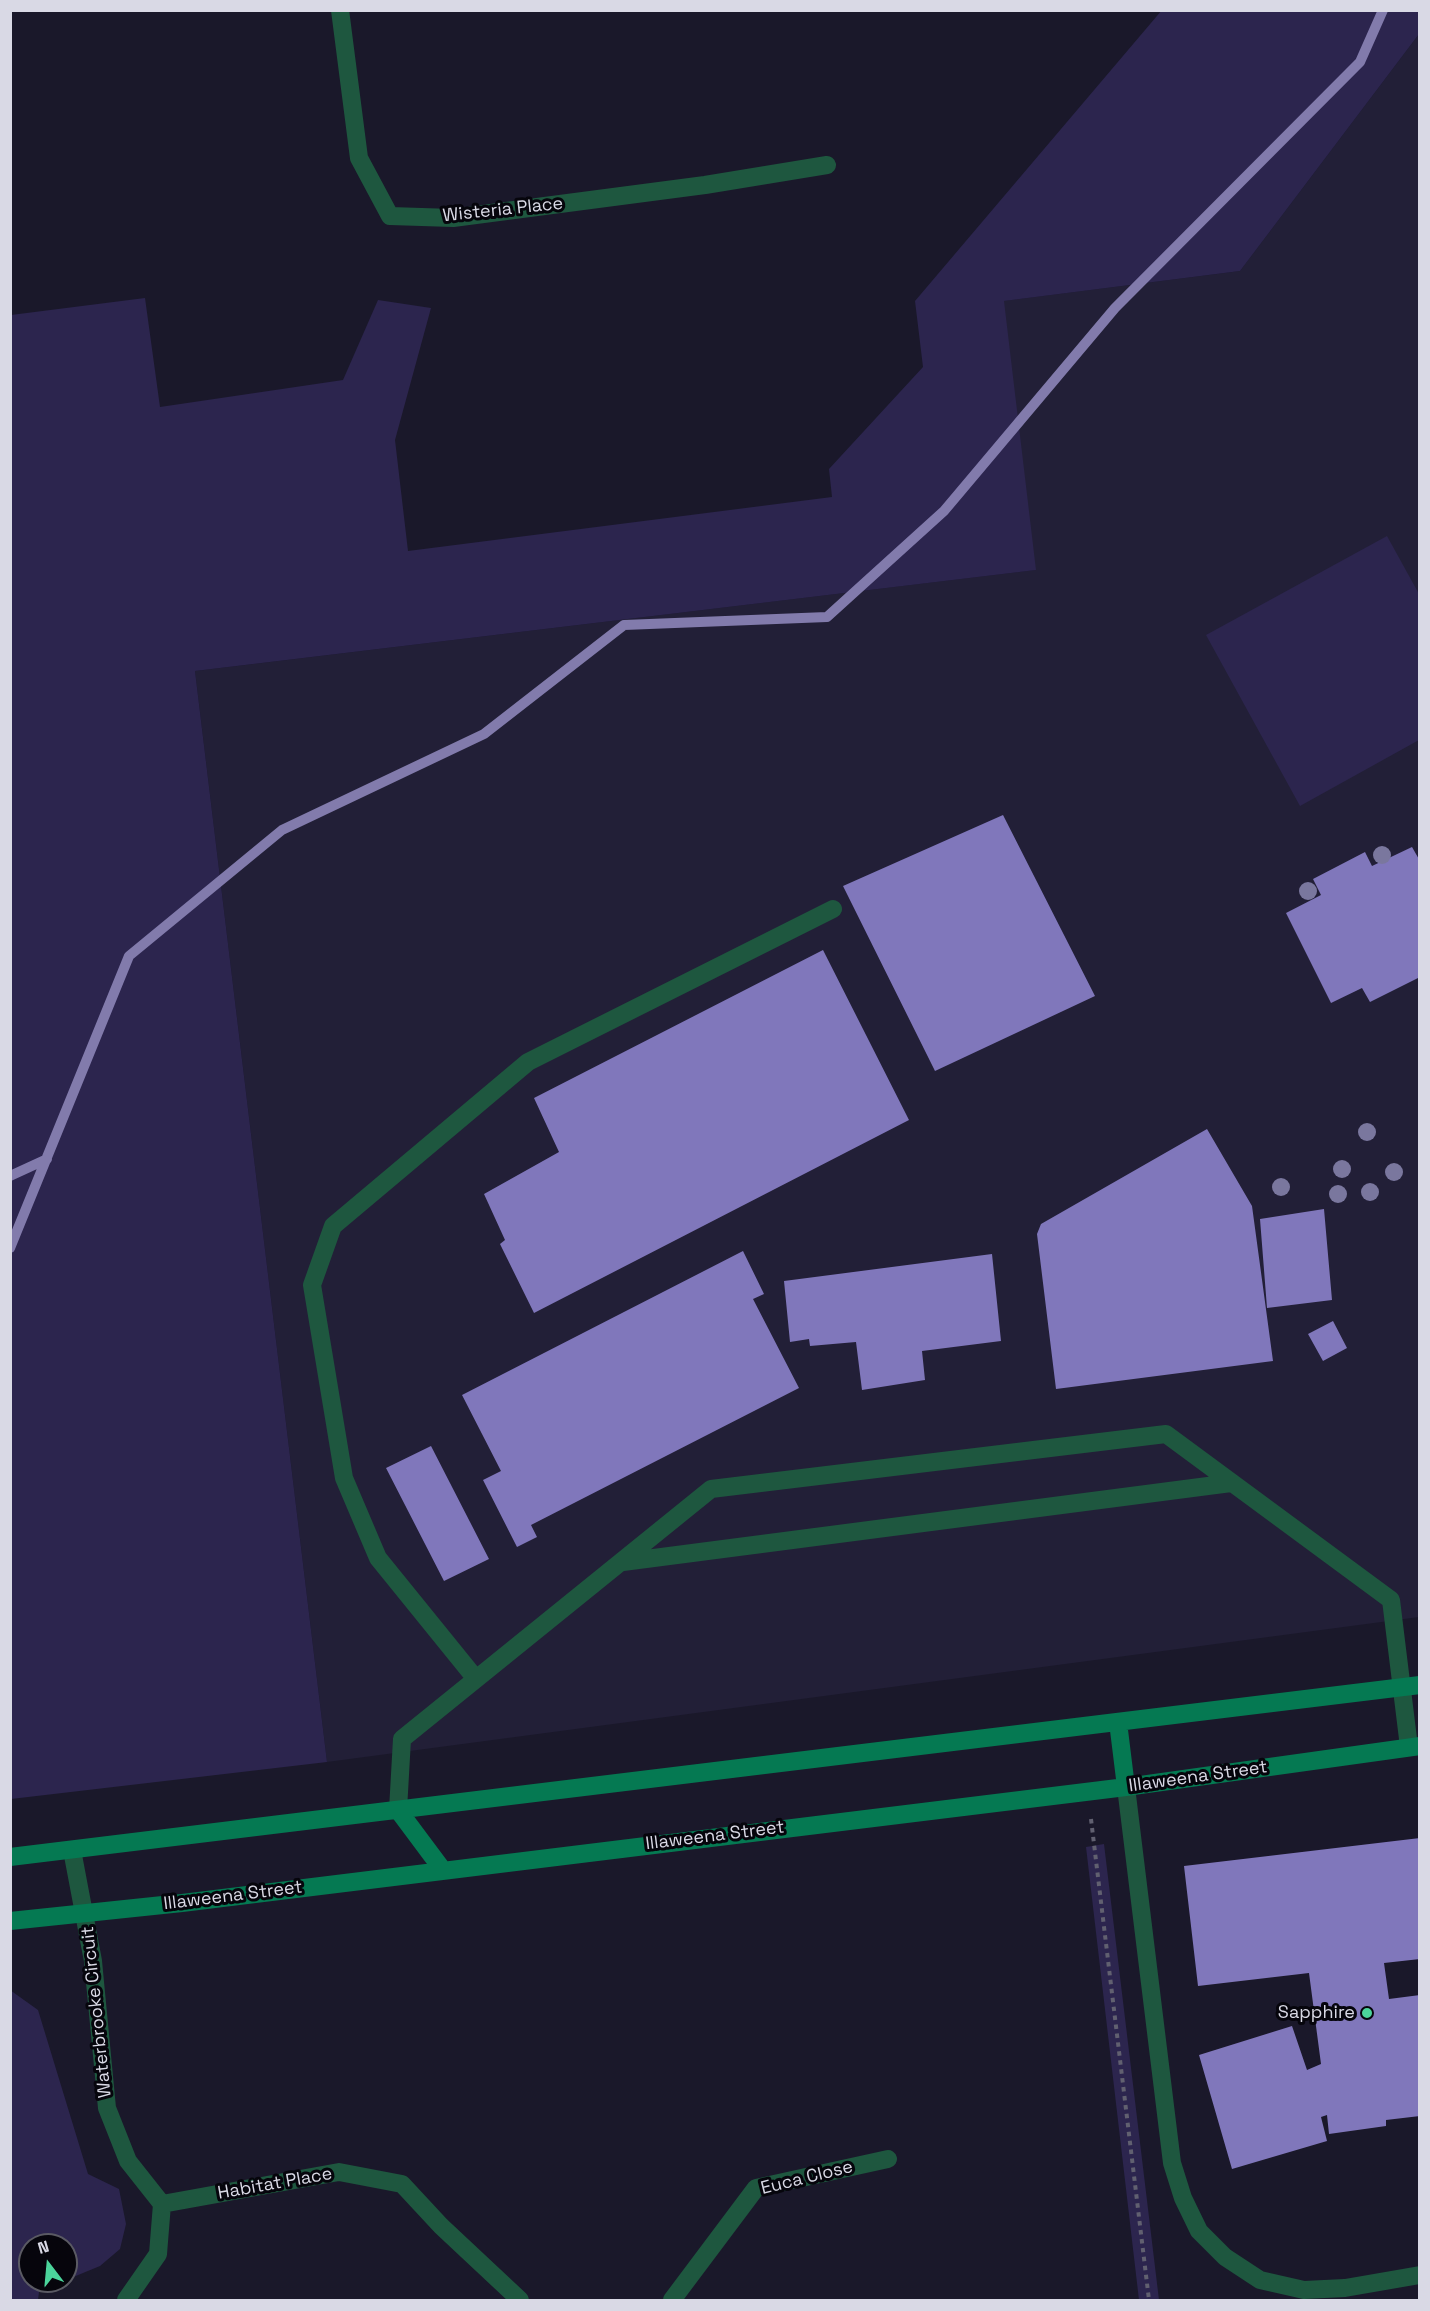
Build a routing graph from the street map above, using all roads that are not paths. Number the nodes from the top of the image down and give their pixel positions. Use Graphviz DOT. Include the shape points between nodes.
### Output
graph roads {
  1 [pos="340,10"];
  2 [pos="827,165"];
  3 [pos="833,909"];
  4 [pos="1231,1483"];
  5 [pos="621,1562"];
  6 [pos="476,1679"];
  7 [pos="1410,1686"];
  8 [pos="1118,1722"];
  9 [pos="1414,1746"];
  10 [pos="1126,1787"];
  11 [pos="398,1810"];
  12 [pos="72,1850"];
  13 [pos="10,1857"];
  14 [pos="442,1869"];
  15 [pos="86,1914"];
  16 [pos="10,1921"];
  17 [pos="888,2159"];
  18 [pos="162,2204"];
  19 [pos="1419,2276"];
  20 [pos="126,2301"];
  21 [pos="520,2301"];
  22 [pos="672,2301"];
  1 -- 2 [label="street, Wisteria Place" via="359,158 390,216 453,218"];
  3 -- 6 [label="street" via="528,1062 333,1226 312,1285 344,1478 378,1558"];
  4 -- 5 [label="street"];
  4 -- 5 [label="street" via="1166,1434 711,1489"];
  4 -- 7 [label="street" via="1391,1600"];
  5 -- 6 [label="street"];
  6 -- 11 [label="street" via="402,1739"];
  7 -- 8 [label="main road"];
  7 -- 9 [label="street"];
  8 -- 10 [label="main road"];
  8 -- 11 [label="main road"];
  9 -- 10 [label="main road, Illaweena Street"];
  10 -- 14 [label="main road, Illaweena Street"];
  10 -- 19 [label="street" via="1172,2163 1199,2231 1225,2257 1260,2280 1304,2290"];
  11 -- 12 [label="main road"];
  11 -- 14 [label="main road"];
  12 -- 13 [label="main road"];
  12 -- 15 [label="street, Waterbrooke Circuit"];
  14 -- 15 [label="main road, Illaweena Street"];
  15 -- 16 [label="main road, Illaweena Street"];
  15 -- 18 [label="street, Waterbrooke Circuit" via="107,2108 128,2161"];
  17 -- 22 [label="street, Euca Close" via="756,2188"];
  18 -- 20 [label="street" via="158,2254"];
  18 -- 21 [label="street, Habitat Place" via="339,2172 402,2184"];
}
